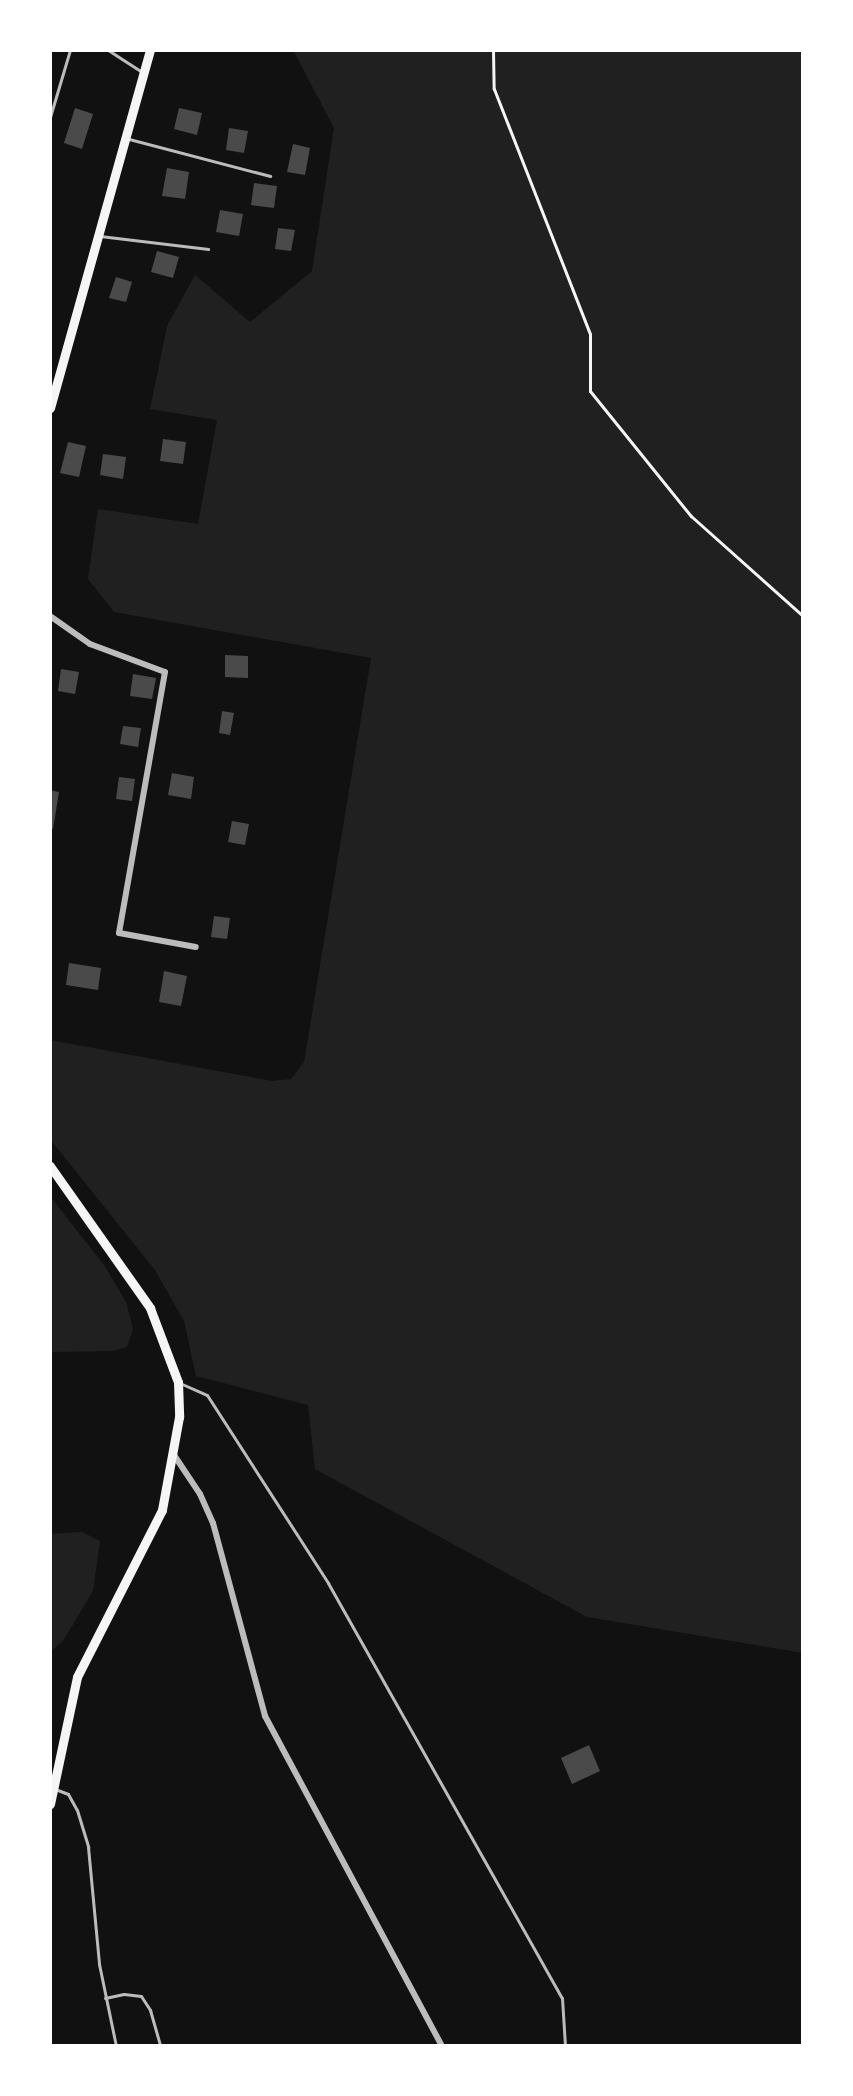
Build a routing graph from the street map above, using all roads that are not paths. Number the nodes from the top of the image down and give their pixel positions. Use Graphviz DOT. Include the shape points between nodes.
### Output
graph roads {
  1 [pos="70,50"];
  2 [pos="108,50"];
  3 [pos="150,50"];
  4 [pos="143,73"];
  5 [pos="50,117"];
  6 [pos="126,138"];
  7 [pos="270,176"];
  8 [pos="100,236"];
  9 [pos="208,249"];
  10 [pos="50,408"];
  11 [pos="50,616"];
  12 [pos="196,947"];
  13 [pos="50,1166"];
  14 [pos="178,1382"];
  15 [pos="174,1455"];
  16 [pos="54,1788"];
  17 [pos="50,1804"];
  18 [pos="105,1998"];
  19 [pos="116,2046"];
  20 [pos="160,2046"];
  21 [pos="442,2046"];
  22 [pos="565,2046"];
  1 -- 5 [label="lane"];
  2 -- 4 [label="lane"];
  3 -- 4 [label="main road"];
  4 -- 6 [label="main road"];
  6 -- 7 [label="lane"];
  6 -- 8 [label="main road"];
  8 -- 9 [label="lane"];
  8 -- 10 [label="main road"];
  11 -- 12 [label="street" via="90,644 165,672 119,933"];
  13 -- 14 [label="main road" via="150,1308"];
  14 -- 15 [label="main road"];
  14 -- 22 [label="lane" via="207,1395 328,1583 562,1998"];
  15 -- 16 [label="main road" via="162,1510 77,1677"];
  15 -- 21 [label="street" via="213,1523 265,1716"];
  16 -- 17 [label="main road"];
  16 -- 18 [label="lane" via="68,1794 88,1847"];
  18 -- 19 [label="lane"];
  18 -- 20 [label="lane" via="141,1996"];
}
